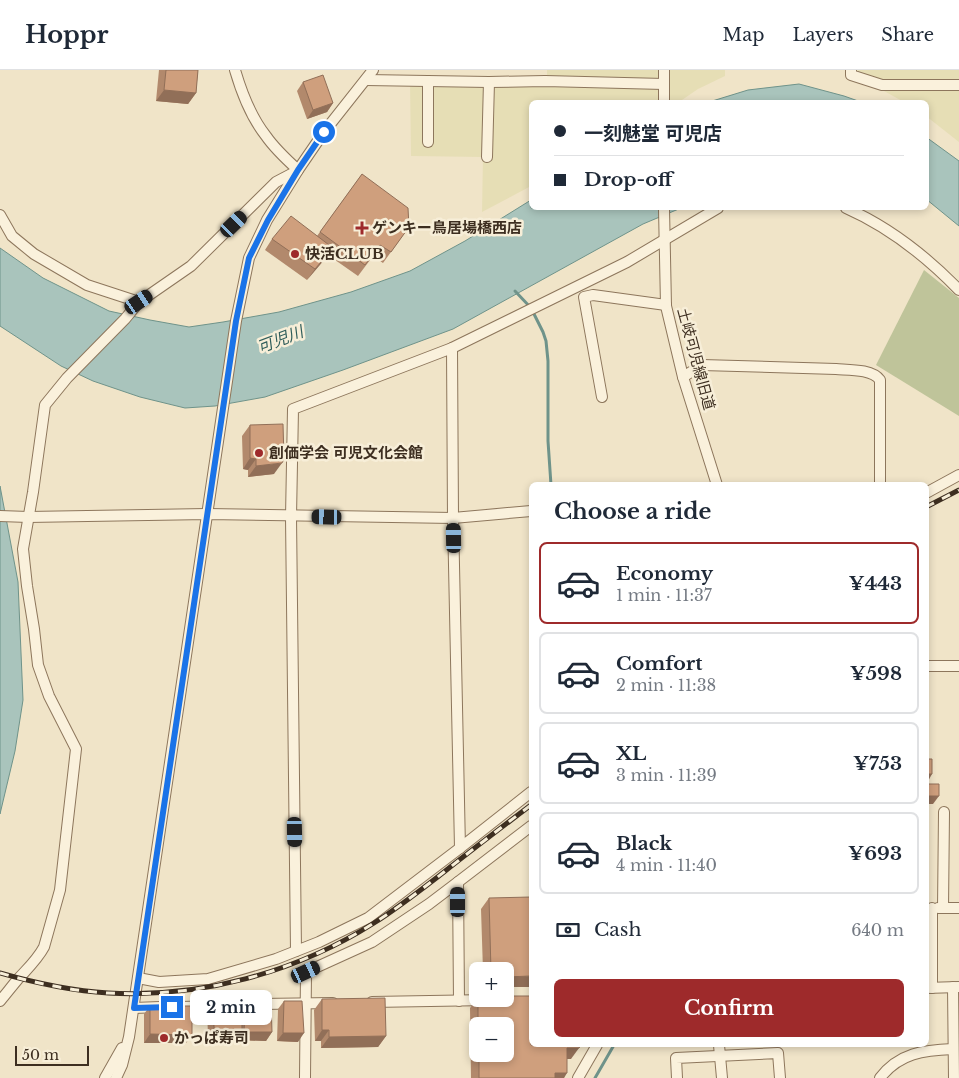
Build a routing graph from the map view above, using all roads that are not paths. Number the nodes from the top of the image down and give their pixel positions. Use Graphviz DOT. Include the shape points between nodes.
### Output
graph roads {
  1 [pos="235,70"];
  2 [pos="373,70"];
  3 [pos="664,70"];
  4 [pos="850,70"];
  5 [pos="366,80"];
  6 [pos="428,81"];
  7 [pos="489,82"];
  8 [pos="959,85"];
  9 [pos="664,94"];
  10 [pos="428,142"];
  11 [pos="487,157"];
  12 [pos="298,170"];
  13 [pos="664,210"];
  14 [pos="715,210"];
  15 [pos="850,210"];
  16 [pos="0,215"];
  17 [pos="665,240"];
  18 [pos="959,290"];
  19 [pos="139,302"];
  20 [pos="666,305"];
  21 [pos="452,348"];
  22 [pos="683,377"];
  23 [pos="602,397"];
  24 [pos="959,474"];
  25 [pos="715,482"];
  26 [pos="880,482"];
  27 [pos="929,491"];
  28 [pos="529,511"];
  29 [pos="207,514"];
  30 [pos="0,516"];
  31 [pos="291,516"];
  32 [pos="28,517"];
  33 [pos="453,518"];
  34 [pos="929,666"];
  35 [pos="959,666"];
  36 [pos="529,794"];
  37 [pos="944,812"];
  38 [pos="529,828"];
  39 [pos="460,848"];
  40 [pos="458,882"];
  41 [pos="929,908"];
  42 [pos="943,908"];
  43 [pos="959,908"];
  44 [pos="296,951"];
  45 [pos="138,978"];
  46 [pos="956,987"];
  47 [pos="929,988"];
  48 [pos="459,1000"];
  49 [pos="469,1000"];
  50 [pos="0,1001"];
  51 [pos="344,1002"];
  52 [pos="363,1002"];
  53 [pos="306,1003"];
  54 [pos="229,1005"];
  55 [pos="248,1005"];
  56 [pos="134,1008"];
  57 [pos="129,1037"];
  58 [pos="596,1047"];
  59 [pos="954,1049"];
  60 [pos="720,1050"];
  61 [pos="105,1078"];
  62 [pos="116,1078"];
  63 [pos="305,1078"];
  64 [pos="578,1078"];
  65 [pos="677,1078"];
  66 [pos="722,1078"];
  67 [pos="780,1078"];
  68 [pos="880,1078"];
  69 [pos="954,1078"];
  1 -- 12 [label="street" via="251,114 266,137"];
  2 -- 5 [label="street"];
  3 -- 9 [label="street"];
  4 -- 8 [label="street" via="850,75 882,85"];
  5 -- 6 [label="street"];
  5 -- 12 [label="street"];
  6 -- 7 [label="street"];
  6 -- 10 [label="street"];
  7 -- 9 [label="street" via="545,81"];
  7 -- 11 [label="street"];
  12 -- 19 [label="street" via="276,182 191,266"];
  12 -- 29 [label="street" via="249,258 236,321"];
  13 -- 17 [label="street, 土岐可児線旧道"];
  14 -- 17 [label="street"];
  15 -- 18 [label="street" via="899,237"];
  16 -- 19 [label="street" via="12,236 34,254 87,285"];
  17 -- 20 [label="street, 土岐可児線旧道"];
  17 -- 21 [label="street"];
  19 -- 32 [label="street" via="45,405"];
  20 -- 22 [label="street, 土岐可児線旧道"];
  20 -- 23 [label="street" via="593,294 584,297"];
  21 -- 31 [label="street" via="293,409"];
  21 -- 33 [label="street"];
  22 -- 25 [label="street, 土岐可児線旧道"];
  22 -- 26 [label="street" via="702,365 857,370 877,376 880,380"];
  24 -- 27 [label="street"];
  28 -- 33 [label="street"];
  29 -- 31 [label="street"];
  29 -- 32 [label="street"];
  29 -- 45 [label="street"];
  30 -- 32 [label="street"];
  31 -- 33 [label="street"];
  31 -- 44 [label="street"];
  32 -- 50 [label="street" via="23,549 38,666 48,696 76,749 60,890 44,947"];
  33 -- 39 [label="street"];
  34 -- 35 [label="street"];
  36 -- 39 [label="street"];
  37 -- 42 [label="street"];
  38 -- 40 [label="street"];
  39 -- 44 [label="street" via="368,918"];
  40 -- 48 [label="street"];
  40 -- 53 [label="street" via="372,942 306,972"];
  41 -- 42 [label="street"];
  41 -- 47 [label="street"];
  42 -- 43 [label="street"];
  44 -- 45 [label="street" via="208,978 159,982"];
  45 -- 56 [label="street"];
  46 -- 47 [label="street"];
  46 -- 59 [label="street"];
  48 -- 49 [label="street"];
  48 -- 52 [label="street"];
  51 -- 53 [label="street"];
  53 -- 55 [label="street"];
  53 -- 63 [label="street"];
  54 -- 56 [label="street"];
  56 -- 57 [label="street"];
  57 -- 61 [label="street"];
  57 -- 62 [label="street"];
  58 -- 64 [label="street"];
  59 -- 68 [label="street" via="930,1050 908,1056 887,1069"];
  59 -- 69 [label="street"];
  60 -- 65 [label="street" via="676,1058"];
  60 -- 66 [label="street"];
  60 -- 67 [label="street" via="778,1053"];
}
